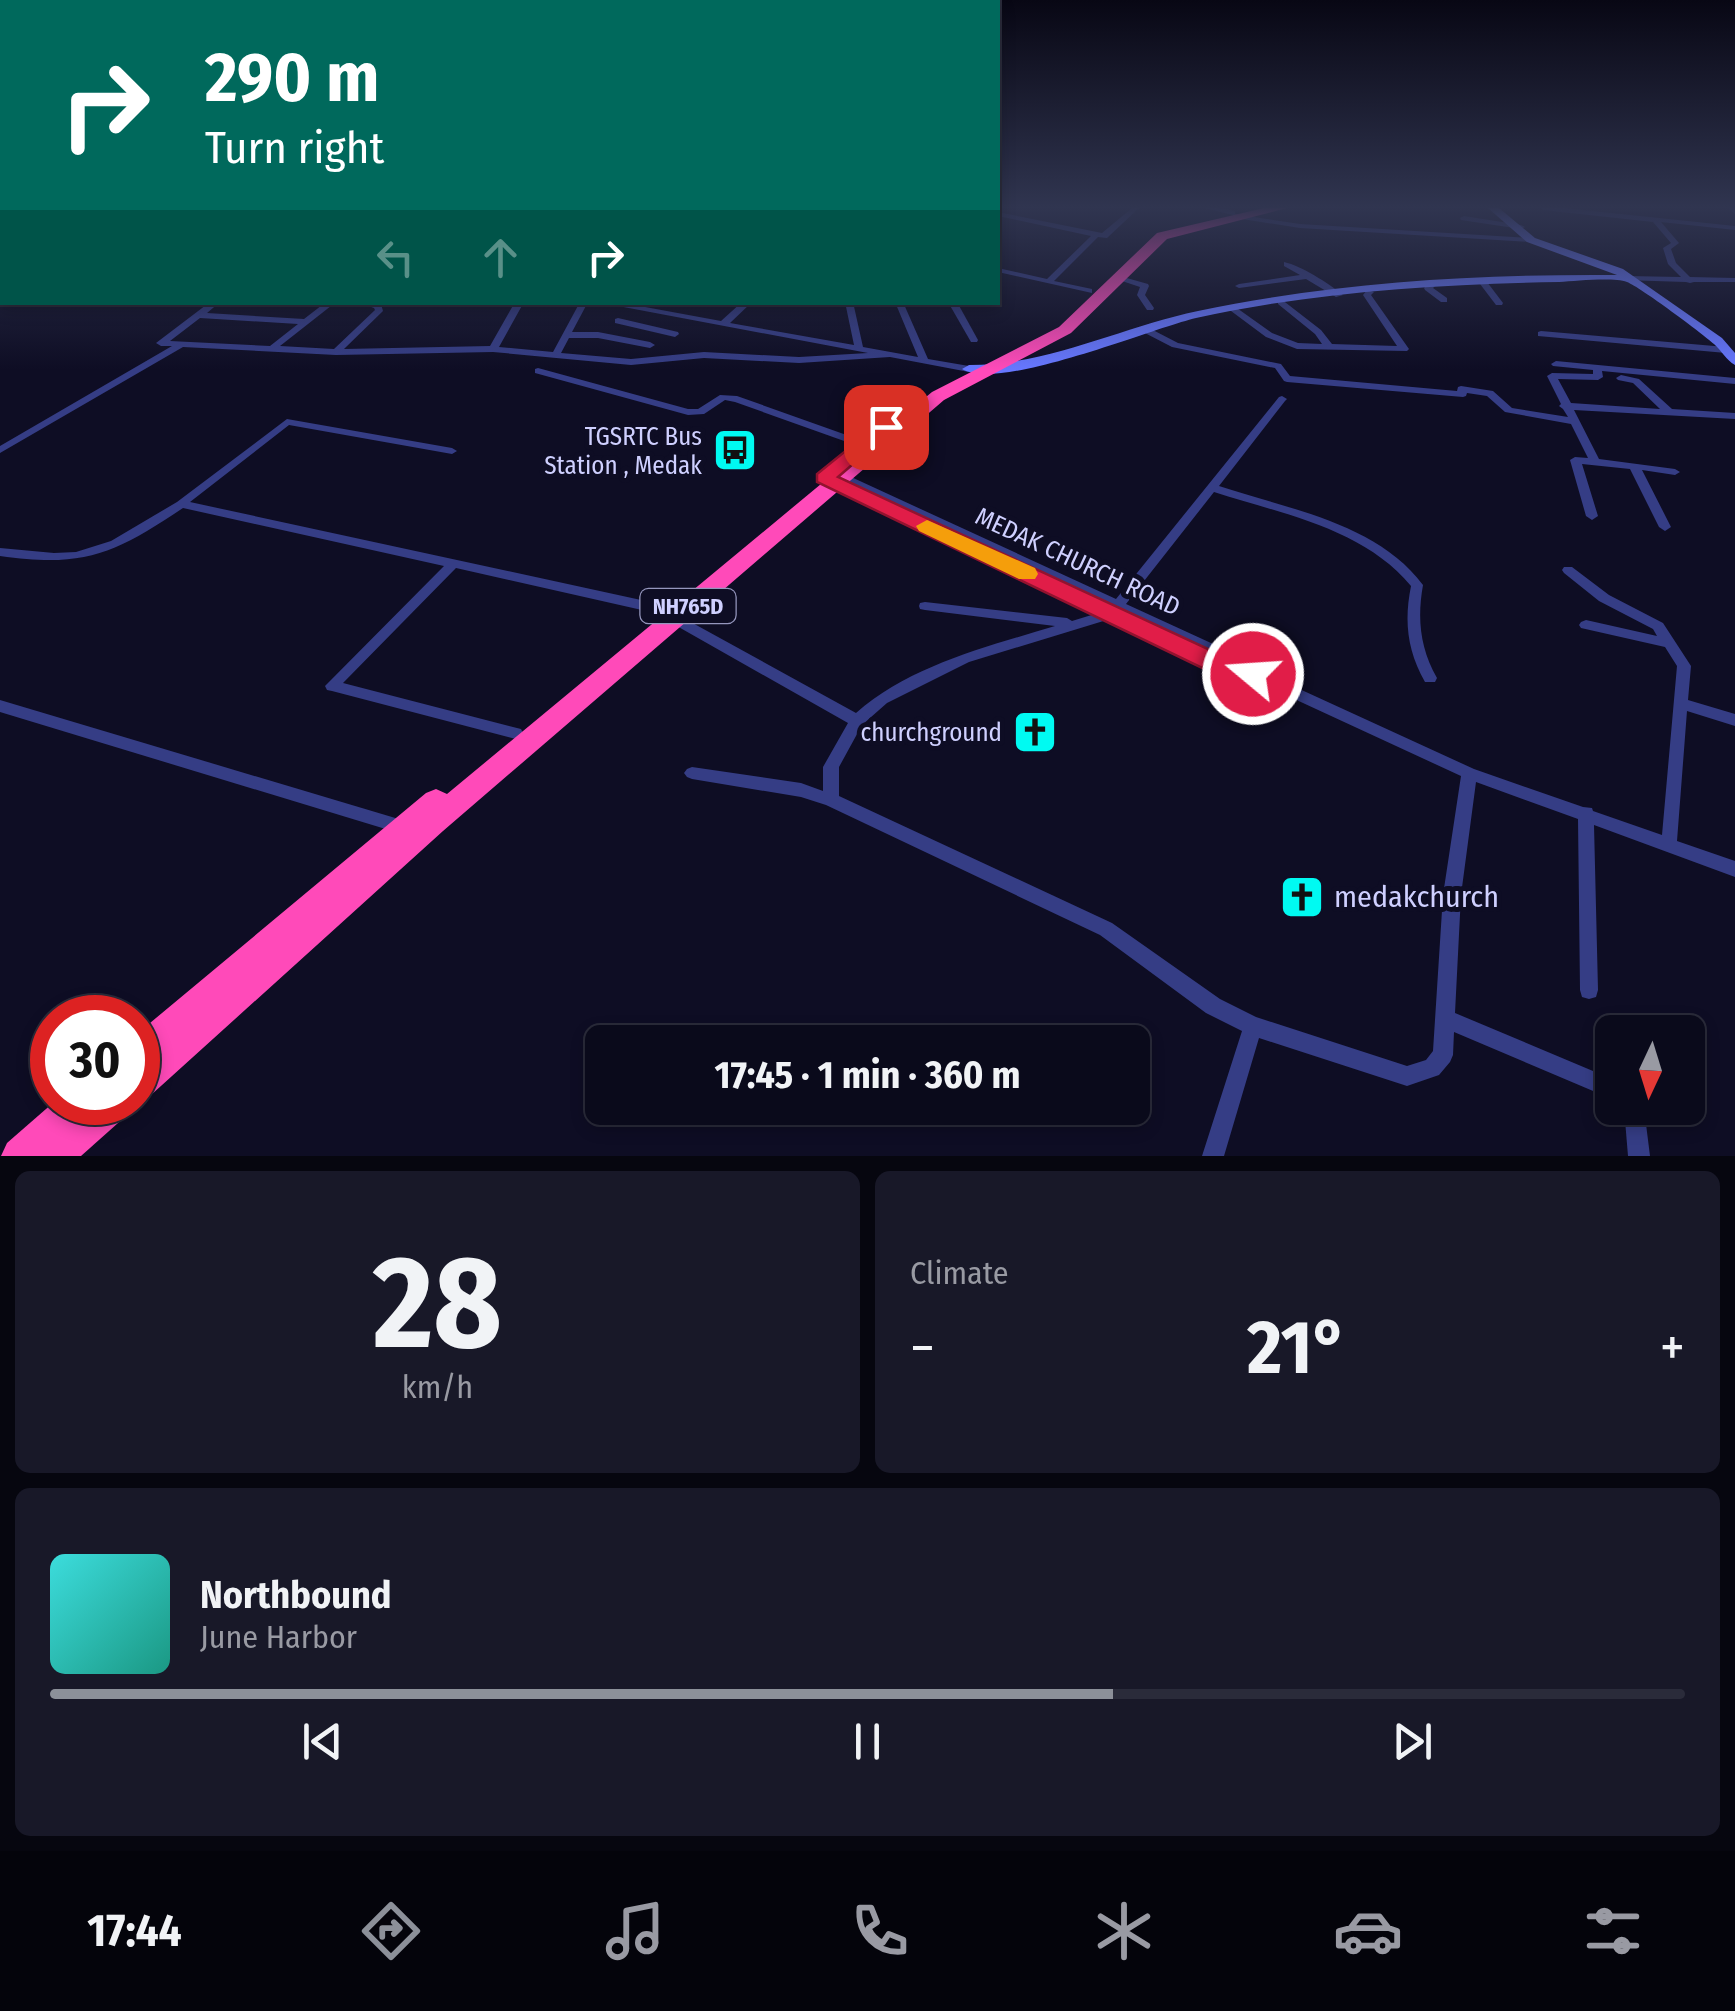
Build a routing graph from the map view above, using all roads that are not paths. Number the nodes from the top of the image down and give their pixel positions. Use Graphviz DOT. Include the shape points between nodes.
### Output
graph roads {
  1 [pos="1068,262"];
  2 [pos="1121,262"];
  3 [pos="1135,262"];
  4 [pos="1593,262"];
  5 [pos="1671,262"];
  6 [pos="1287,264"];
  7 [pos="1000,270"];
  8 [pos="1310,276"];
  9 [pos="1119,277"];
  10 [pos="1626,278"];
  11 [pos="1481,280"];
  12 [pos="1735,280"];
  13 [pos="1690,281"];
  14 [pos="1048,282"];
  15 [pos="1432,285"];
  16 [pos="1239,286"];
  17 [pos="1088,291"];
  18 [pos="1370,292"];
  19 [pos="1339,296"];
  20 [pos="1444,300"];
  21 [pos="1281,302"];
  22 [pos="1500,303"];
  23 [pos="212,305"];
  24 [pos="328,305"];
  25 [pos="374,305"];
  26 [pos="518,305"];
  27 [pos="582,305"];
  28 [pos="744,305"];
  29 [pos="850,305"];
  30 [pos="900,305"];
  31 [pos="954,305"];
  32 [pos="640,306"];
  33 [pos="1150,308"];
  34 [pos="1232,308"];
  35 [pos="199,315"];
  36 [pos="618,321"];
  37 [pos="306,322"];
  38 [pos="722,324"];
  39 [pos="1146,330"];
  40 [pos="598,334"];
  41 [pos="675,334"];
  42 [pos="1541,334"];
  43 [pos="566,335"];
  44 [pos="974,340"];
  45 [pos="650,344"];
  46 [pos="180,345"];
  47 [pos="1330,348"];
  48 [pos="493,349"];
  49 [pos="859,349"];
  50 [pos="270,350"];
  51 [pos="1726,350"];
  52 [pos="336,352"];
  53 [pos="888,355"];
  54 [pos="555,356"];
  55 [pos="924,361"];
  56 [pos="1735,361"];
  57 [pos="1556,364"];
  58 [pos="1597,368"];
  59 [pos="977,370"];
  60 [pos="1610,370"];
  61 [pos="538,371"];
  62 [pos="1735,381"];
  63 [pos="1282,399"];
  64 [pos="1564,406"];
  65 [pos="1667,410"];
  66 [pos="1735,416"];
  67 [pos="1571,421"];
  68 [pos="865,444"];
  69 [pos="0,450"];
  70 [pos="452,452"];
  71 [pos="1595,462"];
  72 [pos="1634,466"];
  73 [pos="1676,472"];
  74 [pos="834,477"];
  75 [pos="1212,487"];
  76 [pos="181,504"];
  77 [pos="1592,516"];
  78 [pos="1664,528"];
  79 [pos="0,552"];
  80 [pos="453,564"];
  81 [pos="1568,570"];
  82 [pos="925,606"];
  83 [pos="1115,610"];
  84 [pos="669,614"];
  85 [pos="1070,623"];
  86 [pos="1586,625"];
  87 [pos="1669,643"];
  88 [pos="1430,678"];
  89 [pos="1683,704"];
  90 [pos="0,706"];
  91 [pos="1735,720"];
  92 [pos="857,721"];
  93 [pos="516,733"];
  94 [pos="692,773"];
  95 [pos="1468,773"];
  96 [pos="832,800"];
  97 [pos="1586,813"];
  98 [pos="402,827"];
  99 [pos="1668,844"];
  100 [pos="1735,868"];
  101 [pos="1589,990"];
  102 [pos="1446,1019"];
  103 [pos="1254,1026"];
  104 [pos="160,1036"];
  105 [pos="160,1063"];
  106 [pos="1595,1082"];
  107 [pos="56,1125"];
  108 [pos="88,1125"];
  109 [pos="1636,1125"];
  110 [pos="20,1156"];
  111 [pos="52,1156"];
  112 [pos="1213,1156"];
  113 [pos="1640,1156"];
  1 -- 14 [label="street"];
  2 -- 17 [label="highway, NH765D"];
  3 -- 9 [label="highway, NH765D"];
  4 -- 10 [label="street"];
  5 -- 13 [label="street"];
  6 -- 8 [label="street"];
  7 -- 14 [label="street"];
  8 -- 16 [label="street"];
  8 -- 19 [label="street"];
  9 -- 33 [label="street" via="1145,286 1141,296"];
  9 -- 59 [label="highway, NH765D" via="1065,330"];
  10 -- 11 [label="street"];
  10 -- 13 [label="street"];
  10 -- 51 [label="street"];
  11 -- 15 [label="street"];
  11 -- 22 [label="street"];
  12 -- 13 [label="street"];
  14 -- 17 [label="street"];
  15 -- 18 [label="street"];
  15 -- 20 [label="street"];
  17 -- 59 [label="highway, NH765D" via="1056,326"];
  18 -- 19 [label="street"];
  18 -- 47 [label="street" via="1406,353"];
  19 -- 21 [label="street"];
  21 -- 34 [label="street"];
  21 -- 47 [label="street"];
  23 -- 35 [label="street"];
  24 -- 37 [label="street"];
  25 -- 52 [label="street" via="379,312"];
  26 -- 48 [label="street"];
  27 -- 43 [label="street"];
  28 -- 38 [label="street"];
  29 -- 49 [label="street"];
  30 -- 55 [label="street"];
  31 -- 44 [label="street"];
  32 -- 36 [label="street"];
  32 -- 38 [label="street"];
  34 -- 39 [label="street"];
  34 -- 47 [label="street" via="1282,342"];
  35 -- 37 [label="street"];
  35 -- 46 [label="street" via="161,343"];
  36 -- 40 [label="street"];
  36 -- 41 [label="street"];
  37 -- 50 [label="street"];
  38 -- 49 [label="street"];
  39 -- 59 [label="street"];
  39 -- 67 [label="street" via="1175,345 1278,366 1287,379 1484,391 1510,410"];
  40 -- 43 [label="street"];
  40 -- 45 [label="street"];
  42 -- 51 [label="street"];
  43 -- 54 [label="street"];
  46 -- 50 [label="street"];
  46 -- 69 [label="street"];
  48 -- 52 [label="street"];
  48 -- 54 [label="street"];
  49 -- 53 [label="street"];
  50 -- 52 [label="street"];
  51 -- 56 [label="street"];
  53 -- 54 [label="street" via="704,355 643,362"];
  53 -- 55 [label="street"];
  55 -- 59 [label="street"];
  57 -- 58 [label="street"];
  58 -- 60 [label="street"];
  58 -- 64 [label="street" via="1598,377 1553,375"];
  59 -- 68 [label="highway, NH765D" via="929,391"];
  59 -- 74 [label="highway, NH765D"];
  60 -- 62 [label="street"];
  60 -- 65 [label="street" via="1636,382"];
  61 -- 68 [label="street" via="688,412 723,396 737,399"];
  63 -- 75 [label="street"];
  64 -- 65 [label="street"];
  64 -- 67 [label="street"];
  65 -- 66 [label="street"];
  67 -- 71 [label="street"];
  68 -- 74 [label="highway, NH765D"];
  70 -- 76 [label="street" via="287,422"];
  71 -- 72 [label="street"];
  71 -- 77 [label="street" via="1573,462"];
  72 -- 73 [label="street"];
  72 -- 78 [label="street"];
  74 -- 83 [label="street, MEDAK CHURCH ROAD"];
  74 -- 84 [label="highway, NH765D"];
  75 -- 83 [label="street"];
  75 -- 88 [label="street" via="1330,525 1411,576 1414,646"];
  76 -- 79 [label="street" via="122,544 52,561"];
  76 -- 80 [label="street"];
  80 -- 84 [label="street"];
  80 -- 93 [label="street" via="332,686"];
  81 -- 87 [label="street" via="1649,620"];
  82 -- 85 [label="street"];
  83 -- 85 [label="street"];
  83 -- 95 [label="street, MEDAK CHURCH ROAD" via="1234,672 1253,674"];
  84 -- 92 [label="street"];
  84 -- 93 [label="highway, NH765D"];
  84 -- 105 [label="highway, NH765D"];
  85 -- 92 [label="street" via="931,674 882,699"];
  86 -- 87 [label="street"];
  87 -- 89 [label="street" via="1684,666"];
  89 -- 91 [label="street"];
  89 -- 99 [label="street"];
  90 -- 98 [label="street"];
  92 -- 96 [label="street" via="831,766"];
  93 -- 98 [label="highway, NH765D"];
  94 -- 96 [label="street"];
  95 -- 97 [label="street, MEDAK CHURCH ROAD"];
  95 -- 102 [label="street" via="1452,895"];
  96 -- 103 [label="street" via="1106,929 1213,1006"];
  97 -- 99 [label="street, MEDAK CHURCH ROAD"];
  97 -- 101 [label="street"];
  98 -- 104 [label="highway, NH765D"];
  99 -- 100 [label="street, MEDAK CHURCH ROAD"];
  102 -- 103 [label="street" via="1443,1056 1432,1068 1407,1076"];
  102 -- 106 [label="street"];
  103 -- 112 [label="street"];
  107 -- 110 [label="highway"];
  108 -- 111 [label="highway"];
  109 -- 113 [label="street"];
}
